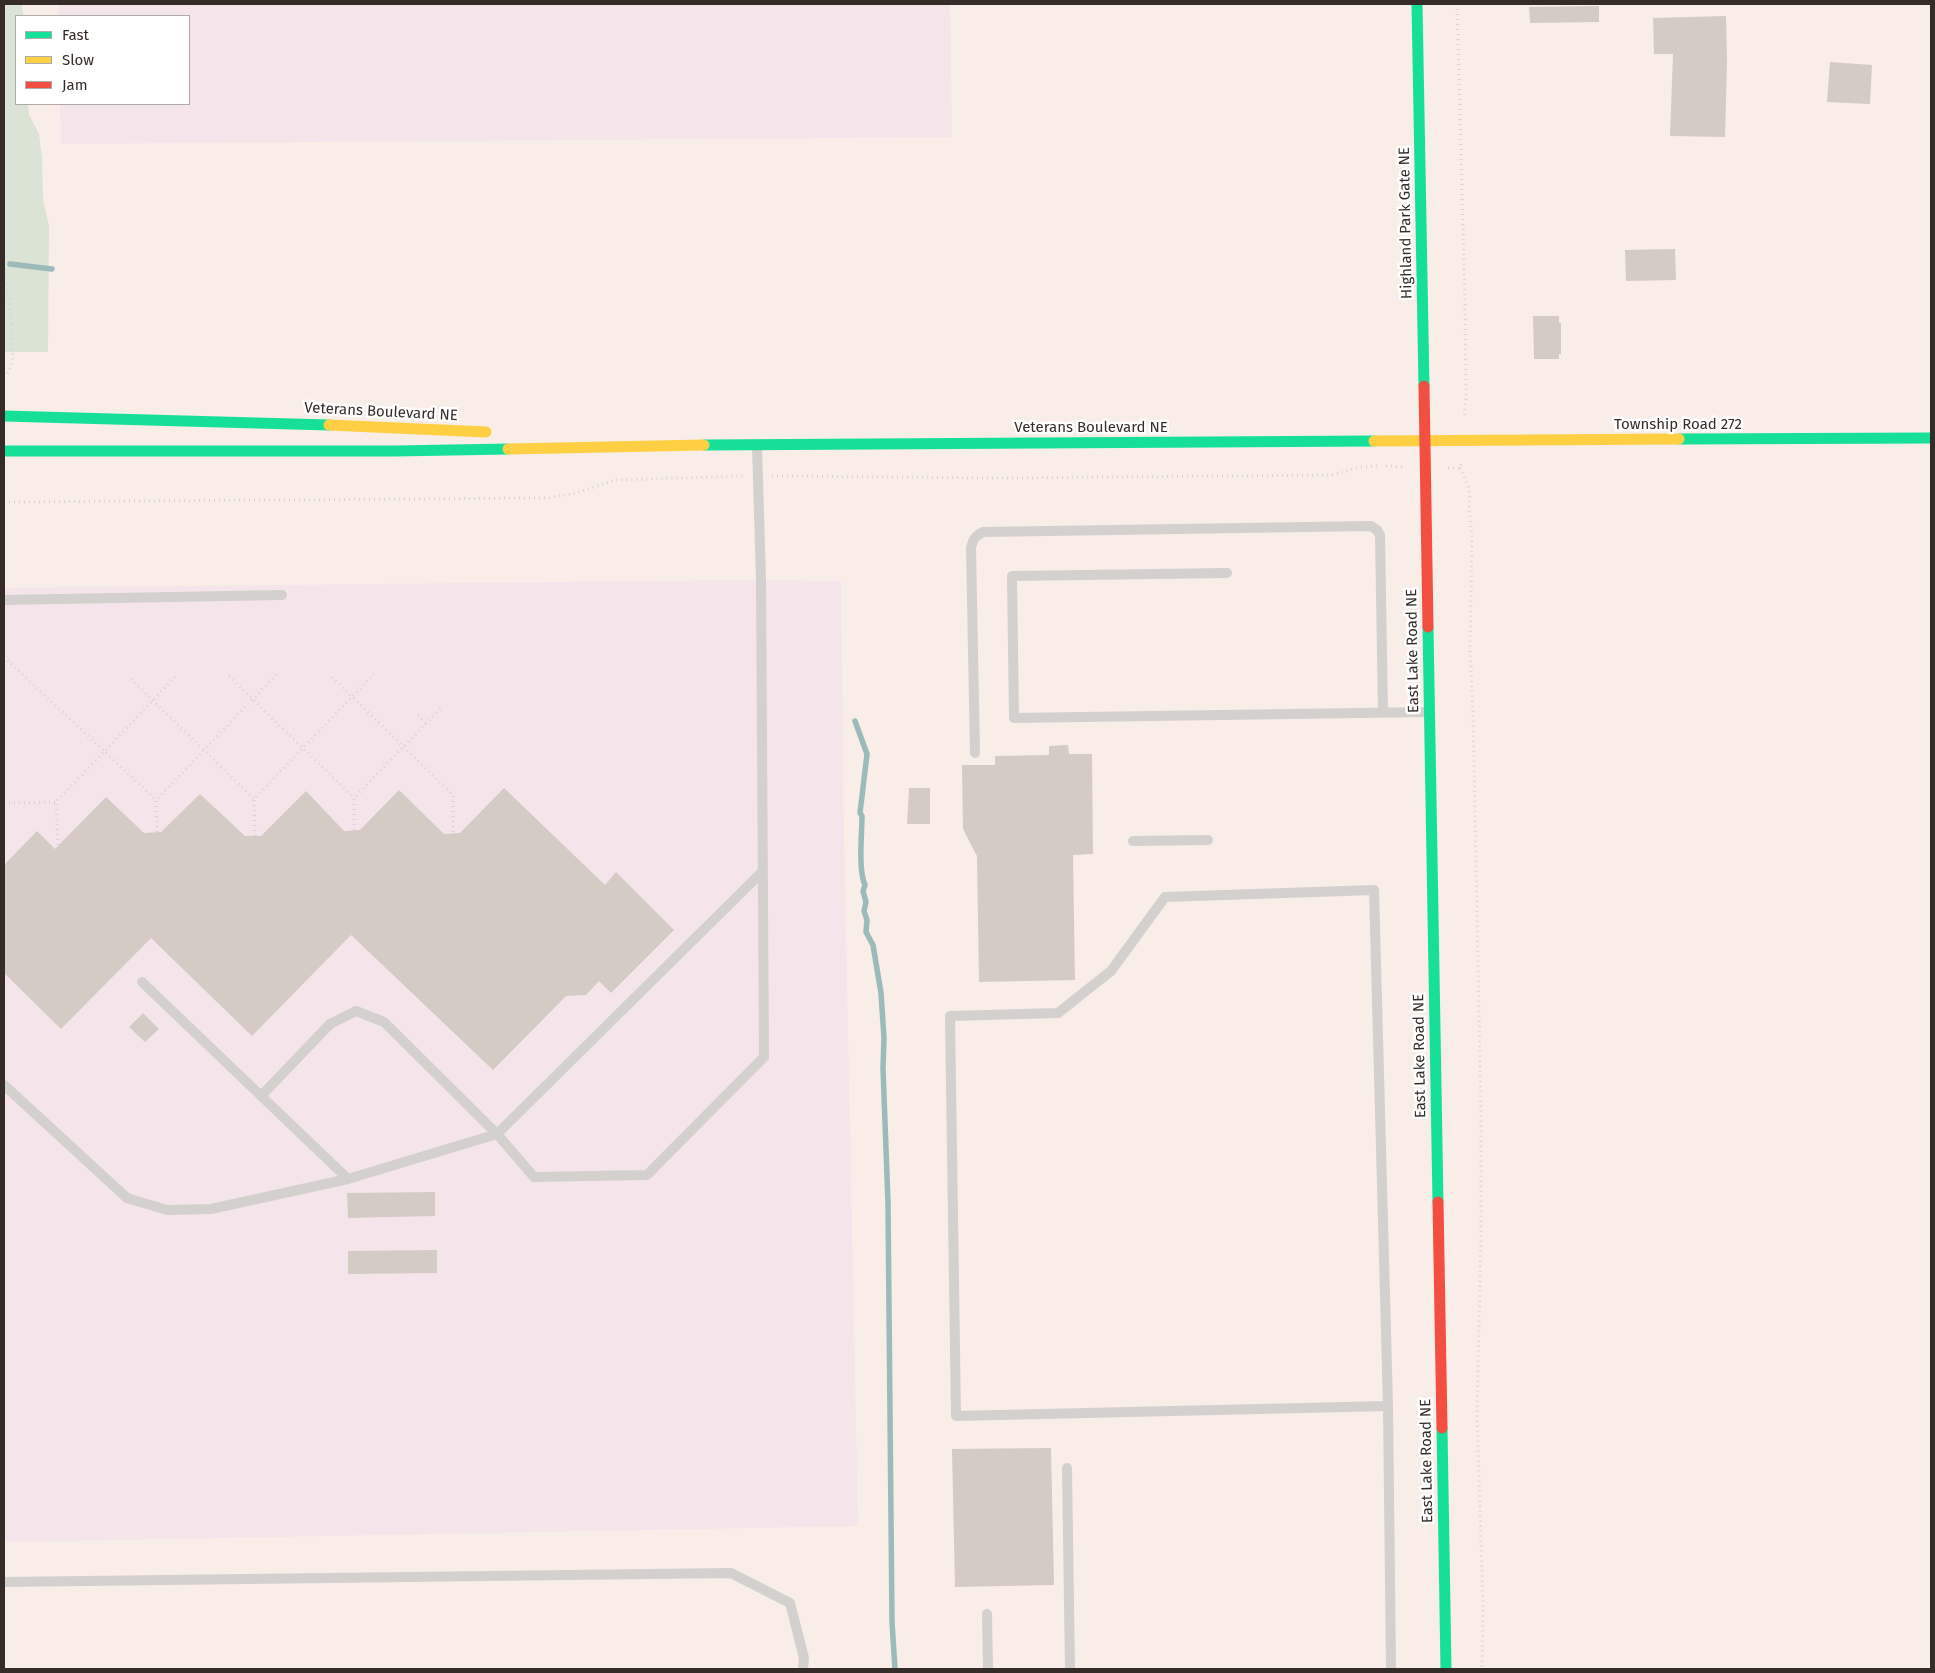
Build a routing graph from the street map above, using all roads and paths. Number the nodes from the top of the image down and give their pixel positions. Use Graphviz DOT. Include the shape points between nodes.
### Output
graph roads {
  1 [pos="1417,4"];
  2 [pos="1457,4"];
  3 [pos="4,269"];
  4 [pos="4,376"];
  5 [pos="1466,398"];
  6 [pos="4,416"];
  7 [pos="499,433"];
  8 [pos="578,436"];
  9 [pos="1931,438"];
  10 [pos="1425,442"];
  11 [pos="757,444"];
  12 [pos="4,451"];
  13 [pos="1377,466"];
  14 [pos="1460,468"];
  15 [pos="758,476"];
  16 [pos="4,502"];
  17 [pos="1227,573"];
  18 [pos="282,595"];
  19 [pos="4,600"];
  20 [pos="4,657"];
  21 [pos="277,674"];
  22 [pos="374,674"];
  23 [pos="178,675"];
  24 [pos="229,676"];
  25 [pos="332,677"];
  26 [pos="131,679"];
  27 [pos="352,697"];
  28 [pos="253,699"];
  29 [pos="154,700"];
  30 [pos="443,706"];
  31 [pos="1383,712"];
  32 [pos="1429,712"];
  33 [pos="418,715"];
  34 [pos="426,724"];
  35 [pos="404,747"];
  36 [pos="303,748"];
  37 [pos="204,750"];
  38 [pos="105,752"];
  39 [pos="975,753"];
  40 [pos="354,798"];
  41 [pos="254,799"];
  42 [pos="156,800"];
  43 [pos="56,802"];
  44 [pos="4,803"];
  45 [pos="354,830"];
  46 [pos="157,832"];
  47 [pos="454,833"];
  48 [pos="255,836"];
  49 [pos="1208,840"];
  50 [pos="1133,841"];
  51 [pos="58,845"];
  52 [pos="763,871"];
  53 [pos="142,982"];
  54 [pos="4,1085"];
  55 [pos="262,1096"];
  56 [pos="498,1134"];
  57 [pos="348,1179"];
  58 [pos="1388,1406"];
  59 [pos="1067,1468"];
  60 [pos="4,1582"];
  61 [pos="987,1614"];
  62 [pos="803,1669"];
  63 [pos="988,1669"];
  64 [pos="1070,1669"];
  65 [pos="1391,1669"];
  66 [pos="1446,1669"];
  67 [pos="1482,1669"];
  1 -- 10 [label="main road, Highland Park Gate NE"];
  2 -- 5 [label="path"];
  3 -- 4 [label="path" via="13,351 10,370"];
  6 -- 7 [label="main road, Veterans Boulevard NE"];
  8 -- 11 [label="main road, Veterans Boulevard NE"];
  9 -- 10 [label="main road, Township Road 272"];
  10 -- 11 [label="main road, Veterans Boulevard NE"];
  10 -- 32 [label="main road, East Lake Road NE"];
  11 -- 12 [label="main road, Veterans Boulevard NE" via="396,451"];
  11 -- 15 [label="lane"];
  13 -- 15 [label="path" via="1332,475"];
  14 -- 67 [label="path" via="1470,496 1472,536 1470,652 1482,1236 1477,1412"];
  15 -- 16 [label="path" via="615,480 573,494 546,498"];
  15 -- 52 [label="lane"];
  17 -- 31 [label="lane" via="1012,576 1014,718"];
  18 -- 19 [label="lane"];
  20 -- 38 [label="path"];
  21 -- 28 [label="path"];
  22 -- 27 [label="path"];
  23 -- 29 [label="path"];
  24 -- 28 [label="path"];
  25 -- 27 [label="path"];
  26 -- 29 [label="path"];
  27 -- 35 [label="path"];
  27 -- 36 [label="path"];
  28 -- 36 [label="path"];
  28 -- 37 [label="path"];
  29 -- 37 [label="path"];
  29 -- 38 [label="path"];
  30 -- 34 [label="path"];
  31 -- 32 [label="lane"];
  31 -- 39 [label="lane" via="1380,535 1371,526 983,532 973,540 971,548"];
  32 -- 66 [label="main road, East Lake Road NE"];
  33 -- 34 [label="path"];
  34 -- 35 [label="path"];
  35 -- 40 [label="path"];
  35 -- 47 [label="path" via="453,795"];
  36 -- 40 [label="path"];
  36 -- 41 [label="path"];
  37 -- 41 [label="path"];
  37 -- 42 [label="path"];
  38 -- 42 [label="path"];
  38 -- 43 [label="path"];
  40 -- 45 [label="path"];
  41 -- 48 [label="path"];
  42 -- 46 [label="path"];
  43 -- 44 [label="path"];
  43 -- 51 [label="path"];
  49 -- 50 [label="lane"];
  52 -- 56 [label="lane"];
  52 -- 56 [label="lane" via="764,1057 647,1175 534,1177"];
  53 -- 55 [label="lane"];
  54 -- 57 [label="lane" via="127,1198 167,1210 211,1208"];
  55 -- 56 [label="lane" via="330,1024 356,1011 384,1022"];
  55 -- 57 [label="lane"];
  56 -- 57 [label="lane"];
  58 -- 58 [label="lane" via="956,1416 950,1016 1058,1013 1111,971 1165,897 1374,890"];
  58 -- 65 [label="lane"];
  59 -- 64 [label="lane"];
  60 -- 62 [label="lane" via="730,1573 790,1603 804,1658"];
  61 -- 63 [label="lane"];
}
